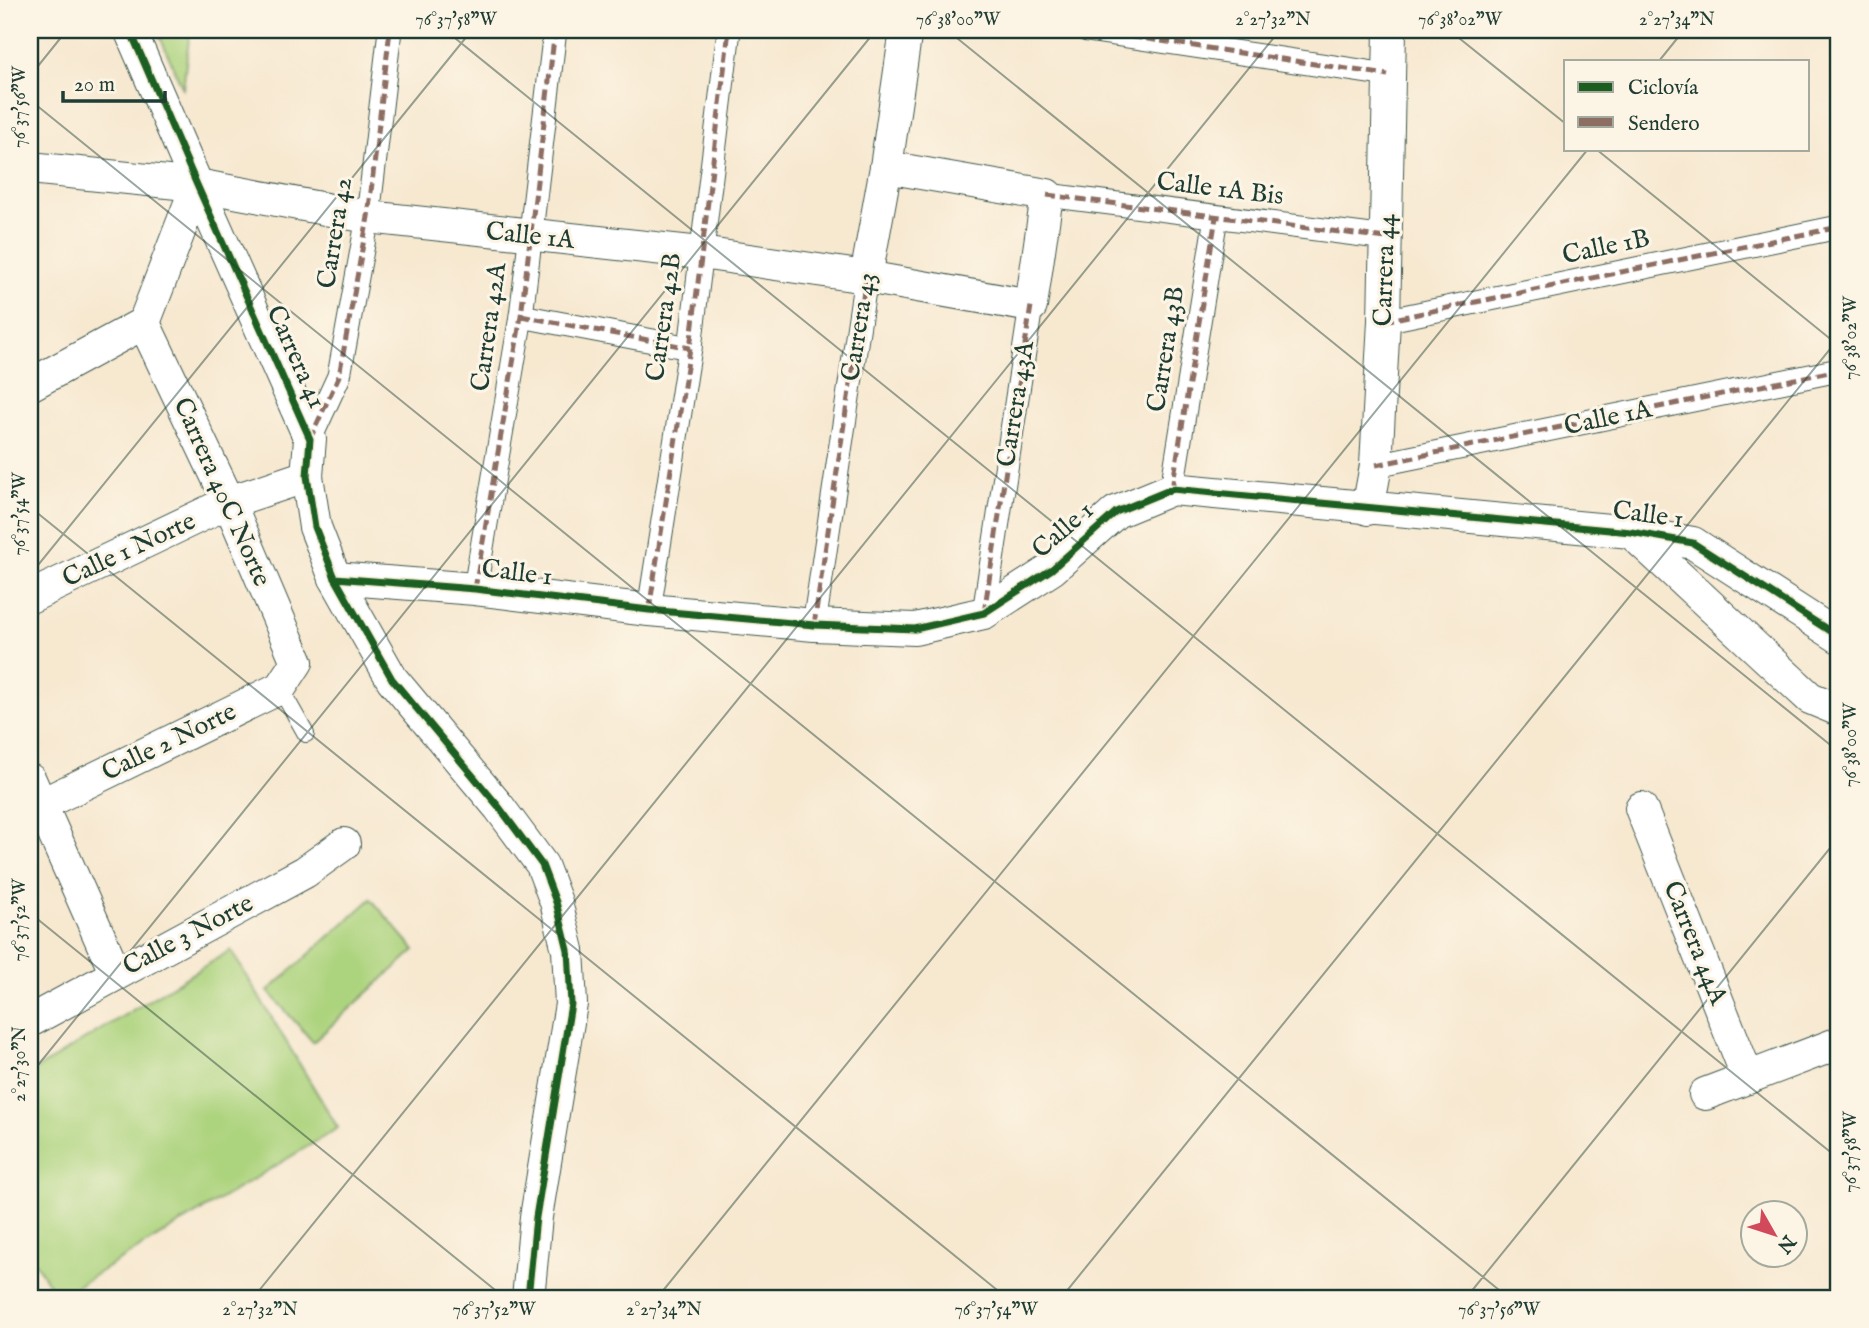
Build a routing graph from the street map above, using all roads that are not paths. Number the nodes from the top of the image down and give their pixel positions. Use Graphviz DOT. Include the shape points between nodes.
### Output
graph roads {
  1 [pos="131,30"];
  2 [pos="390,30"];
  3 [pos="555,30"];
  4 [pos="729,30"];
  5 [pos="906,30"];
  6 [pos="1087,30"];
  7 [pos="1390,30"];
  8 [pos="1388,75"];
  9 [pos="886,167"];
  10 [pos="30,168"];
  11 [pos="197,186"];
  12 [pos="1047,195"];
  13 [pos="368,217"];
  14 [pos="1216,217"];
  15 [pos="1839,227"];
  16 [pos="529,236"];
  17 [pos="1387,238"];
  18 [pos="701,253"];
  19 [pos="866,276"];
  20 [pos="1031,306"];
  21 [pos="521,316"];
  22 [pos="1384,321"];
  23 [pos="145,323"];
  24 [pos="690,348"];
  25 [pos="1839,370"];
  26 [pos="30,385"];
  27 [pos="310,439"];
  28 [pos="1376,465"];
  29 [pos="307,476"];
  30 [pos="1172,489"];
  31 [pos="229,502"];
  32 [pos="1368,509"];
  33 [pos="1631,531"];
  34 [pos="335,578"];
  35 [pos="475,589"];
  36 [pos="30,597"];
  37 [pos="649,610"];
  38 [pos="984,613"];
  39 [pos="814,625"];
  40 [pos="1839,637"];
  41 [pos="289,675"];
  42 [pos="1839,710"];
  43 [pos="306,734"];
  44 [pos="33,798"];
  45 [pos="1641,808"];
  46 [pos="344,844"];
  47 [pos="116,974"];
  48 [pos="30,1021"];
  49 [pos="1839,1043"];
  50 [pos="1748,1078"];
  51 [pos="1705,1094"];
  52 [pos="528,1298"];
  1 -- 11 [label="street, Carrera 41"];
  2 -- 13 [label="street, Carrera 42"];
  3 -- 16 [label="street, Carrera 42A"];
  4 -- 18 [label="street, Carrera 42B"];
  5 -- 9 [label="street, Carrera 43"];
  6 -- 8 [label="street"];
  7 -- 8 [label="street, Carrera 44"];
  8 -- 17 [label="street, Carrera 44"];
  9 -- 12 [label="street"];
  9 -- 19 [label="street, Carrera 43"];
  10 -- 11 [label="street, Calle 1A"];
  11 -- 13 [label="street, Calle 1A"];
  11 -- 23 [label="street"];
  11 -- 27 [label="street, Carrera 41"];
  12 -- 14 [label="street, Calle 1A Bis"];
  12 -- 20 [label="street, Carrera 43A"];
  13 -- 16 [label="street, Calle 1A"];
  13 -- 27 [label="street, Carrera 42" via="338,376"];
  14 -- 17 [label="street, Calle 1A Bis"];
  14 -- 30 [label="street, Carrera 43B"];
  15 -- 22 [label="street, Calle 1B"];
  16 -- 18 [label="street, Calle 1A"];
  16 -- 21 [label="street, Carrera 42A"];
  17 -- 22 [label="street, Carrera 44"];
  18 -- 19 [label="street, Calle 1A"];
  18 -- 24 [label="street, Carrera 42B"];
  19 -- 20 [label="street, Calle 1A"];
  19 -- 39 [label="street, Carrera 43"];
  20 -- 38 [label="street, Carrera 43A"];
  21 -- 24 [label="street"];
  21 -- 35 [label="street, Carrera 42A"];
  22 -- 28 [label="street, Carrera 44"];
  23 -- 26 [label="street"];
  23 -- 31 [label="street, Carrera 40C Norte"];
  24 -- 37 [label="street, Carrera 42B"];
  25 -- 28 [label="street, Calle 1A"];
  27 -- 29 [label="street, Carrera 41"];
  28 -- 32 [label="street, Carrera 44"];
  29 -- 31 [label="street, Calle 1 Norte"];
  29 -- 34 [label="street, Carrera 41" via="315,527"];
  30 -- 32 [label="street, Calle 1"];
  30 -- 38 [label="street, Calle 1" via="1116,512 1052,569"];
  31 -- 36 [label="street, Calle 1 Norte"];
  31 -- 41 [label="street, Carrera 40C Norte"];
  32 -- 33 [label="street, Calle 1"];
  33 -- 40 [label="street, Calle 1" via="1693,543"];
  33 -- 42 [label="street" via="1810,698"];
  34 -- 35 [label="street, Calle 1"];
  34 -- 52 [label="street, Carrera 41" via="392,680 542,865 556,902 568,950 571,1004 536,1217"];
  35 -- 37 [label="street, Calle 1"];
  37 -- 39 [label="street, Calle 1"];
  38 -- 39 [label="street, Calle 1" via="915,629"];
  41 -- 43 [label="lane, Carrera 40C Norte"];
  41 -- 44 [label="street, Calle 2 Norte"];
  44 -- 47 [label="street"];
  45 -- 50 [label="street, Carrera 44A"];
  46 -- 47 [label="street, Calle 3 Norte" via="305,872"];
  47 -- 48 [label="street, Calle 3 Norte"];
  49 -- 50 [label="street"];
  50 -- 51 [label="street"];
}
